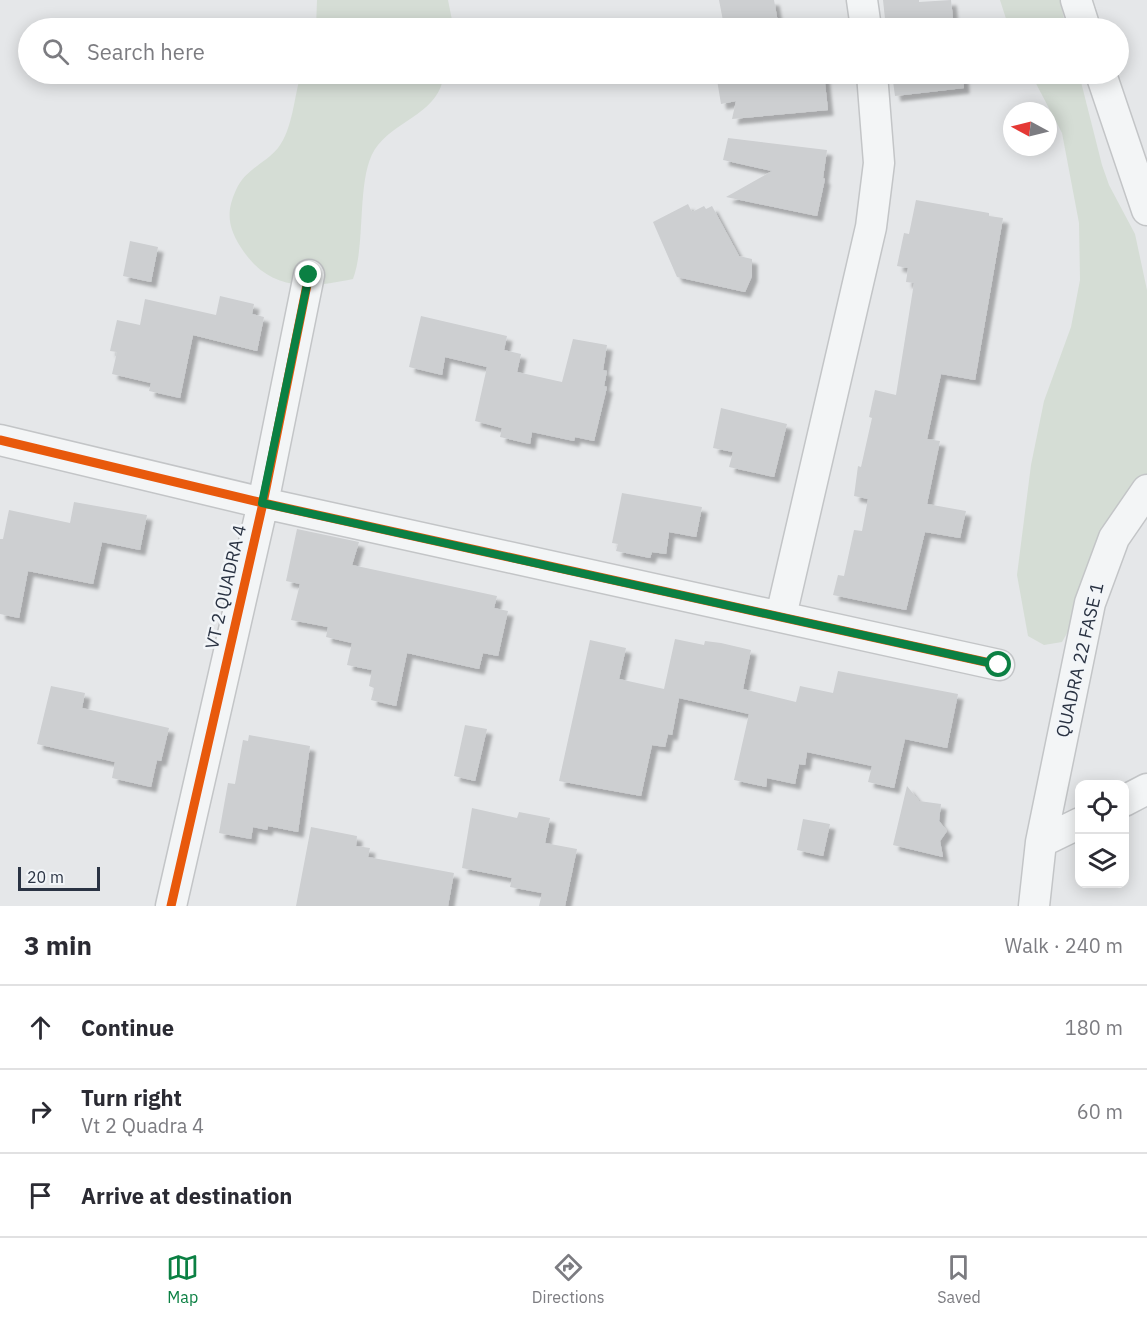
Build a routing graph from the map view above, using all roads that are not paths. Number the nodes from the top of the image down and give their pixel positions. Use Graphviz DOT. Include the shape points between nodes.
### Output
graph roads {
  1 [pos="862,0"];
  2 [pos="1076,0"];
  3 [pos="865,18"];
  4 [pos="1082,18"];
  5 [pos="873,84"];
  6 [pos="1104,84"];
  7 [pos="1147,210"];
  8 [pos="309,275"];
  9 [pos="0,440"];
  10 [pos="1147,489"];
  11 [pos="262,503"];
  12 [pos="781,615"];
  13 [pos="999,665"];
  14 [pos="1147,789"];
  15 [pos="1129,799"];
  16 [pos="1075,825"];
  17 [pos="1041,842"];
  18 [pos="171,906"];
  19 [pos="1034,906"];
  1 -- 3 [label="street"];
  2 -- 4 [label="street"];
  5 -- 12 [label="street" via="879,163 873,217"];
  6 -- 7 [label="street"];
  8 -- 11 [label="street, VT 2 QUADRA 4"];
  9 -- 11 [label="street"];
  10 -- 17 [label="street, QUADRA 22 FASE 1" via="1114,538 1090,603"];
  11 -- 12 [label="street"];
  11 -- 18 [label="street, VT 2 QUADRA 4"];
  12 -- 13 [label="street"];
  14 -- 15 [label="street"];
  16 -- 17 [label="street"];
  17 -- 19 [label="street, QUADRA 22 FASE 1"];
}
